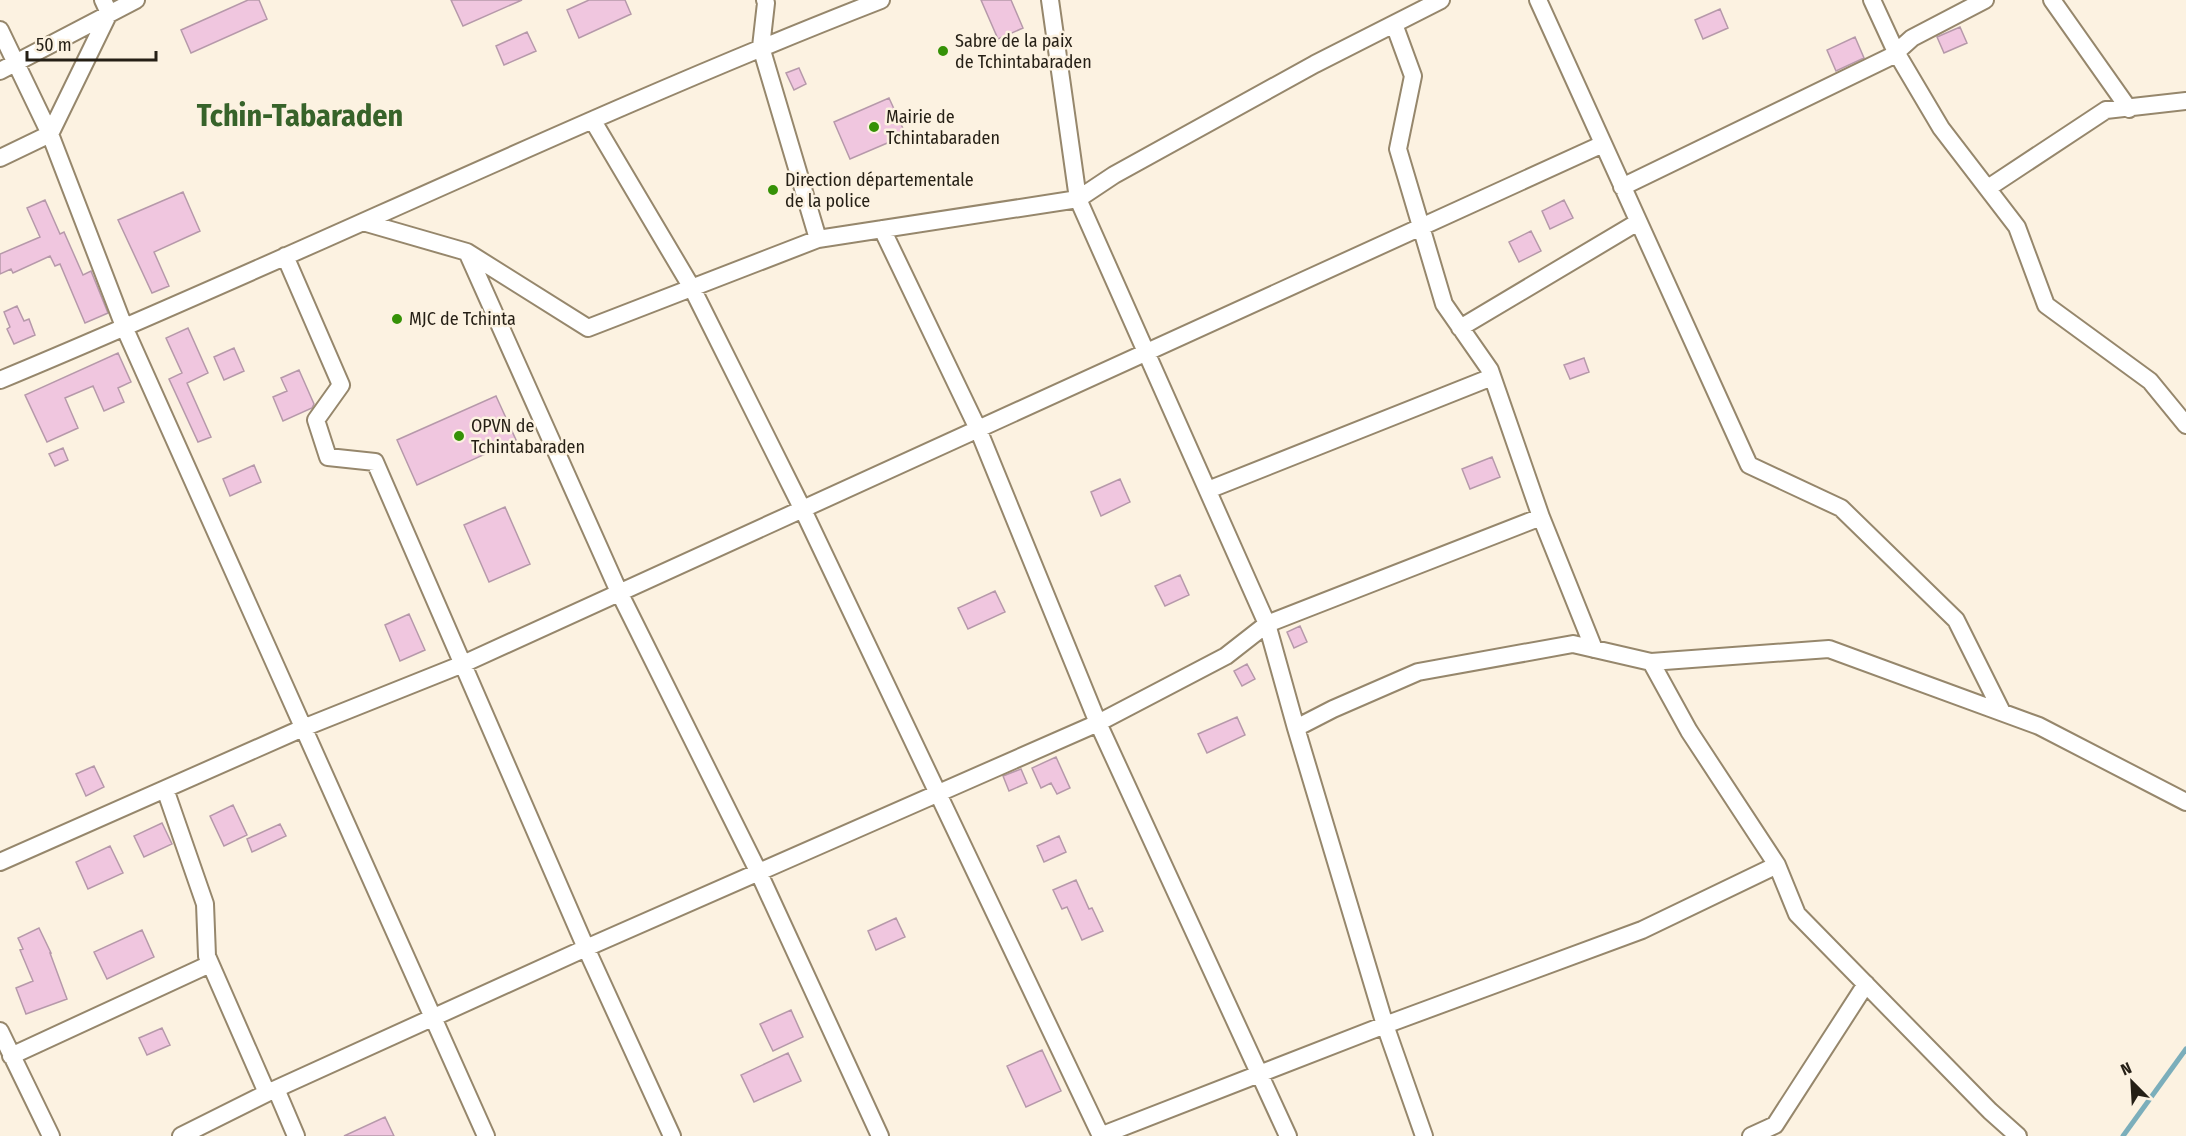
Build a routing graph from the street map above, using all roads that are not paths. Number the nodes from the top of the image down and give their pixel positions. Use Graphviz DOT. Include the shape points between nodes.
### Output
graph roads {
  1 [pos="136,0"];
  2 [pos="765,0"];
  3 [pos="881,0"];
  4 [pos="1050,0"];
  5 [pos="1440,0"];
  6 [pos="1538,0"];
  7 [pos="1872,0"];
  8 [pos="1985,0"];
  9 [pos="2052,0"];
  10 [pos="106,7"];
  11 [pos="1394,24"];
  12 [pos="0,30"];
  13 [pos="762,47"];
  14 [pos="1896,52"];
  15 [pos="16,64"];
  16 [pos="0,71"];
  17 [pos="2186,101"];
  18 [pos="2129,109"];
  19 [pos="593,121"];
  20 [pos="50,134"];
  21 [pos="1603,144"];
  22 [pos="0,158"];
  23 [pos="1622,187"];
  24 [pos="1988,188"];
  25 [pos="1078,199"];
  26 [pos="363,222"];
  27 [pos="1638,222"];
  28 [pos="1420,228"];
  29 [pos="882,229"];
  30 [pos="818,240"];
  31 [pos="468,252"];
  32 [pos="285,256"];
  33 [pos="692,288"];
  34 [pos="1461,328"];
  35 [pos="125,329"];
  36 [pos="1146,353"];
  37 [pos="1492,377"];
  38 [pos="0,380"];
  39 [pos="2186,425"];
  40 [pos="978,429"];
  41 [pos="1208,490"];
  42 [pos="803,510"];
  43 [pos="1541,517"];
  44 [pos="619,592"];
  45 [pos="1267,624"];
  46 [pos="1594,649"];
  47 [pos="1651,662"];
  48 [pos="463,664"];
  49 [pos="2002,712"];
  50 [pos="1098,723"];
  51 [pos="303,728"];
  52 [pos="1296,728"];
  53 [pos="165,789"];
  54 [pos="938,792"];
  55 [pos="2186,802"];
  56 [pos="0,862"];
  57 [pos="1777,865"];
  58 [pos="758,871"];
  59 [pos="586,948"];
  60 [pos="210,964"];
  61 [pos="1866,984"];
  62 [pos="433,1017"];
  63 [pos="1385,1025"];
  64 [pos="0,1031"];
  65 [pos="11,1056"];
  66 [pos="1259,1074"];
  67 [pos="271,1091"];
  68 [pos="51,1136"];
  69 [pos="181,1136"];
  70 [pos="296,1136"];
  71 [pos="486,1136"];
  72 [pos="672,1136"];
  73 [pos="880,1136"];
  74 [pos="1101,1136"];
  75 [pos="1288,1136"];
  76 [pos="1424,1136"];
  77 [pos="1751,1136"];
  78 [pos="2018,1136"];
  1 -- 10 [label="street"];
  2 -- 13 [label="street"];
  3 -- 13 [label="street"];
  4 -- 25 [label="street"];
  5 -- 11 [label="street"];
  6 -- 21 [label="street"];
  7 -- 14 [label="street"];
  8 -- 14 [label="street" via="1912,38"];
  9 -- 18 [label="street"];
  10 -- 15 [label="street"];
  10 -- 20 [label="street"];
  11 -- 25 [label="street" via="1114,175"];
  11 -- 28 [label="street" via="1413,76 1398,149"];
  12 -- 15 [label="street"];
  13 -- 19 [label="street"];
  13 -- 30 [label="street"];
  14 -- 23 [label="street"];
  14 -- 24 [label="street" via="1941,128"];
  15 -- 16 [label="street"];
  15 -- 20 [label="street"];
  17 -- 18 [label="street"];
  18 -- 24 [label="street" via="2106,110"];
  19 -- 26 [label="street"];
  19 -- 33 [label="street"];
  20 -- 22 [label="street"];
  20 -- 35 [label="street"];
  21 -- 23 [label="street"];
  21 -- 28 [label="street"];
  23 -- 27 [label="street"];
  24 -- 39 [label="street" via="2017,227 2046,305 2150,381"];
  25 -- 29 [label="street"];
  25 -- 36 [label="street"];
  26 -- 31 [label="street"];
  26 -- 32 [label="street"];
  27 -- 34 [label="street"];
  27 -- 49 [label="street" via="1749,465 1841,508 1948,612 1956,620"];
  28 -- 34 [label="street" via="1444,304"];
  28 -- 36 [label="street"];
  29 -- 30 [label="street"];
  29 -- 40 [label="street"];
  30 -- 33 [label="street"];
  31 -- 33 [label="street" via="588,328"];
  31 -- 44 [label="street"];
  32 -- 35 [label="street"];
  32 -- 48 [label="street" via="341,385 316,420 327,457 375,462"];
  33 -- 42 [label="street"];
  34 -- 37 [label="street"];
  35 -- 38 [label="street"];
  35 -- 51 [label="street"];
  36 -- 40 [label="street"];
  36 -- 41 [label="street"];
  37 -- 41 [label="street"];
  37 -- 43 [label="street"];
  40 -- 42 [label="street"];
  40 -- 50 [label="street"];
  41 -- 45 [label="street"];
  42 -- 44 [label="street"];
  42 -- 54 [label="street"];
  43 -- 45 [label="street"];
  43 -- 46 [label="street"];
  44 -- 48 [label="street"];
  44 -- 58 [label="street"];
  45 -- 50 [label="street" via="1226,656"];
  45 -- 52 [label="street"];
  46 -- 47 [label="street"];
  46 -- 52 [label="street" via="1573,644 1418,672"];
  47 -- 49 [label="street" via="1829,649"];
  47 -- 57 [label="street" via="1689,731"];
  48 -- 51 [label="street"];
  48 -- 59 [label="street"];
  49 -- 55 [label="street" via="2039,726"];
  50 -- 54 [label="street"];
  50 -- 66 [label="street"];
  51 -- 53 [label="street"];
  51 -- 62 [label="street"];
  52 -- 63 [label="street"];
  53 -- 56 [label="street"];
  53 -- 60 [label="street" via="204,904"];
  54 -- 58 [label="street"];
  54 -- 74 [label="street"];
  57 -- 61 [label="street" via="1797,914"];
  57 -- 63 [label="street" via="1642,930"];
  58 -- 59 [label="street"];
  58 -- 73 [label="street"];
  59 -- 62 [label="street"];
  59 -- 72 [label="street"];
  60 -- 65 [label="street"];
  60 -- 67 [label="street"];
  61 -- 77 [label="street" via="1775,1125"];
  61 -- 78 [label="street"];
  62 -- 67 [label="street"];
  62 -- 71 [label="street"];
  63 -- 66 [label="street"];
  63 -- 76 [label="street"];
  64 -- 65 [label="street"];
  65 -- 68 [label="street"];
  66 -- 74 [label="street"];
  66 -- 75 [label="street"];
  67 -- 69 [label="street"];
  67 -- 70 [label="street"];
}
